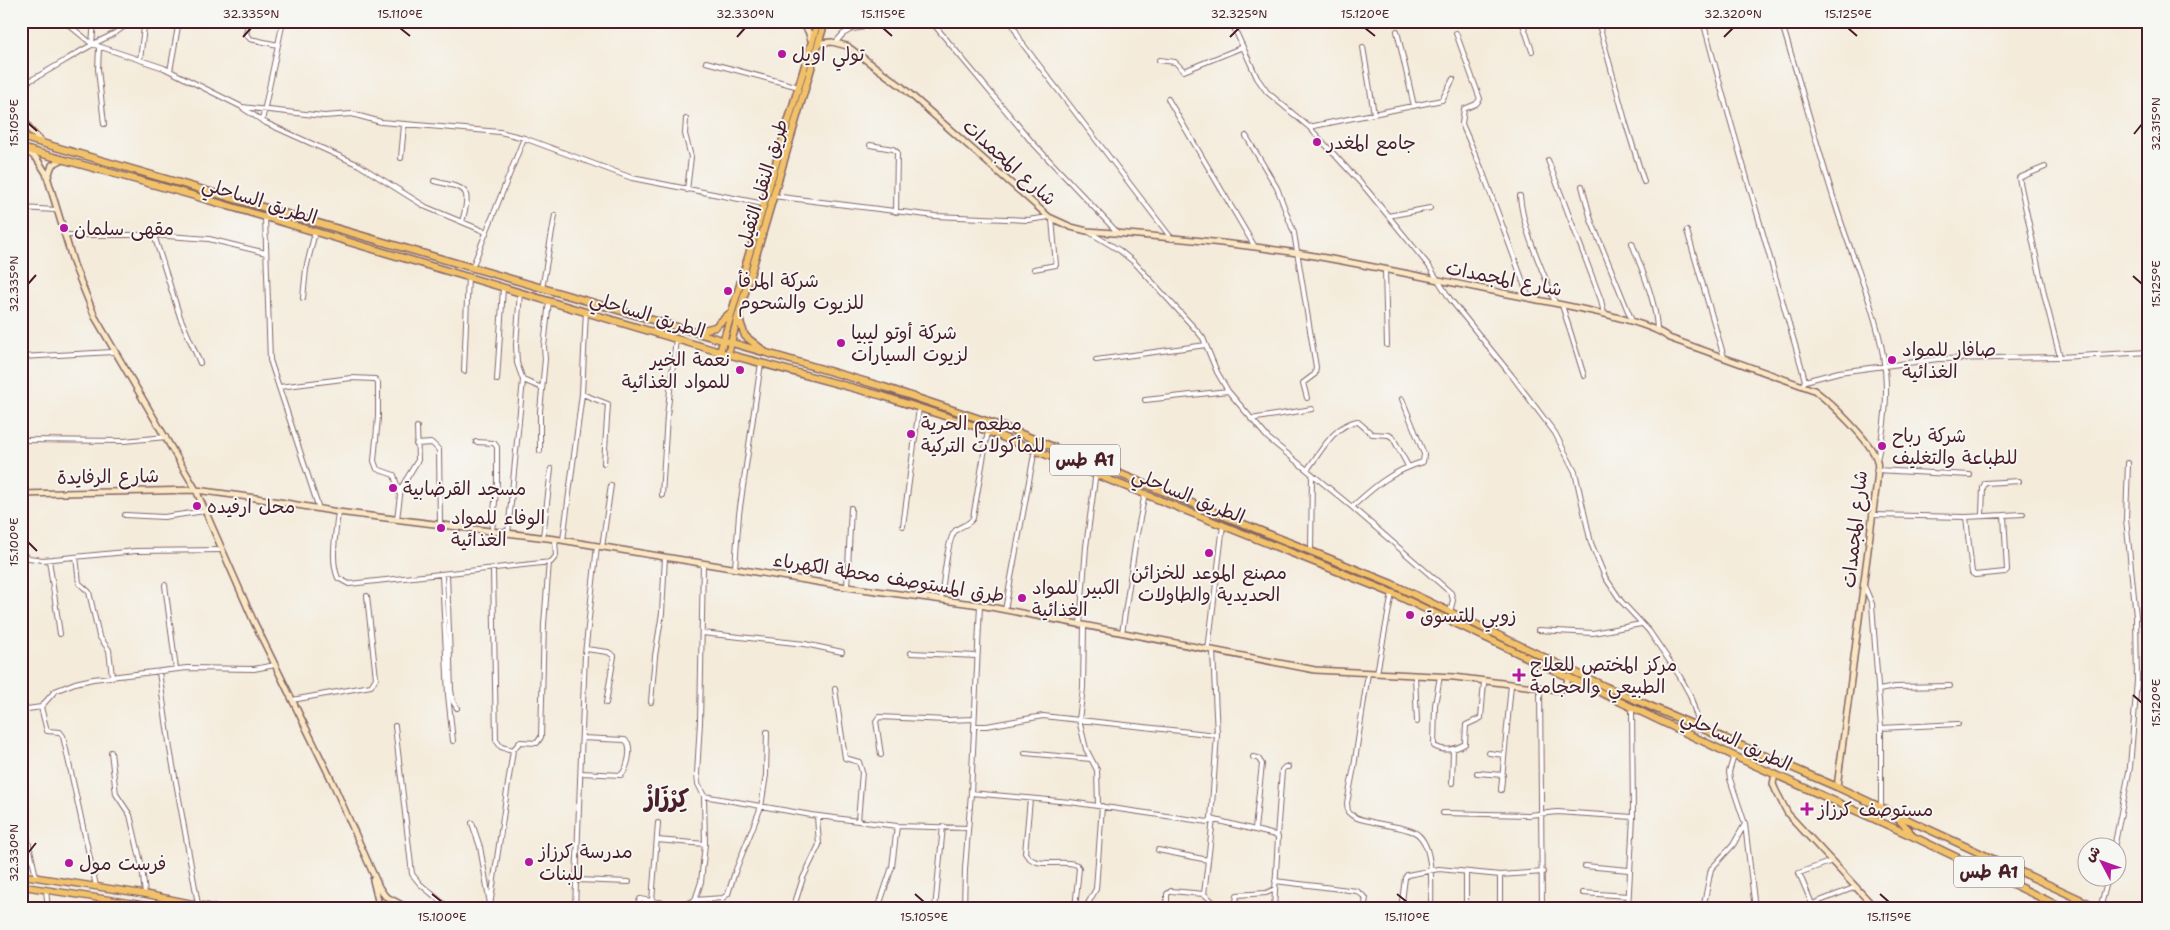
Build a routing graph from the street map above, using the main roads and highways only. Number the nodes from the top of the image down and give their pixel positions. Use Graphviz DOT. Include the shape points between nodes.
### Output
graph roads {
  1 [pos="802,21"];
  2 [pos="818,21"];
  3 [pos="825,21"];
  4 [pos="815,43"];
  5 [pos="21,113"];
  6 [pos="21,121"];
  7 [pos="21,137"];
  8 [pos="44,144"];
  9 [pos="21,148"];
  10 [pos="68,159"];
  11 [pos="48,178"];
  12 [pos="736,311"];
  13 [pos="693,333"];
  14 [pos="722,342"];
  15 [pos="731,344"];
  16 [pos="720,352"];
  17 [pos="767,353"];
  18 [pos="728,354"];
  19 [pos="196,490"];
  20 [pos="21,494"];
  21 [pos="1568,669"];
  22 [pos="1568,677"];
  23 [pos="1774,774"];
  24 [pos="1838,787"];
  25 [pos="1889,810"];
  26 [pos="1912,836"];
  27 [pos="369,866"];
  28 [pos="21,875"];
  29 [pos="21,886"];
  30 [pos="184,902"];
  31 [pos="402,905"];
  32 [pos="169,909"];
  33 [pos="183,909"];
  34 [pos="219,909"];
  35 [pos="380,909"];
  36 [pos="390,909"];
  37 [pos="416,909"];
  38 [pos="1876,909"];
  39 [pos="2065,909"];
  40 [pos="2102,909"];
  1 -- 4 [label="main road"];
  2 -- 4 [label="highway, طريق النقل الثقيل"];
  3 -- 4 [label="highway, طريق النقل الثقيل"];
  4 -- 12 [label="highway, طريق النقل الثقيل" via="773,196"];
  4 -- 12 [label="highway, طريق النقل الثقيل" via="798,87"];
  4 -- 24 [label="main road, شارع المجمدات" via="836,42 852,49 901,86 1050,218 1070,227 1255,247 1555,303 1632,321 1663,332 1669,338 1814,390 1834,406 1877,460"];
  5 -- 6 [label="main road"];
  5 -- 8 [label="main road" via="30,130"];
  7 -- 8 [label="highway, الطريق الساحلي / طس A1"];
  8 -- 13 [label="highway, الطريق الساحلي / طس A1"];
  9 -- 10 [label="highway, الطريق الساحلي / طس A1"];
  9 -- 11 [label="main road" via="37,159"];
  10 -- 11 [label="main road" via="55,163"];
  10 -- 16 [label="highway, الطريق الساحلي / طس A1"];
  11 -- 19 [label="main road" via="88,303 113,352"];
  12 -- 13 [label="highway" via="715,327"];
  12 -- 14 [label="highway, طريق النقل الثقيل"];
  12 -- 15 [label="highway, طريق النقل الثقيل"];
  12 -- 17 [label="highway" via="744,336"];
  13 -- 14 [label="highway, الطريق الساحلي / طس A1"];
  14 -- 15 [label="highway, الطريق الساحلي / طس A1"];
  14 -- 16 [label="highway, طريق النقل الثقيل"];
  15 -- 17 [label="highway, الطريق الساحلي / طس A1"];
  15 -- 18 [label="highway, طريق النقل الثقيل"];
  16 -- 18 [label="highway, الطريق الساحلي / طس A1"];
  17 -- 21 [label="highway, الطريق الساحلي / طس A1" via="961,411 1097,464 1392,584"];
  18 -- 22 [label="highway, الطريق الساحلي / طس A1" via="988,430 1392,593"];
  19 -- 20 [label="main road, شارع الرفايدة"];
  19 -- 22 [label="main road, طرق المستوصف محطة الكهرباء" via="338,512 543,537 848,587 980,605 1315,670 1440,676 1564,689"];
  19 -- 27 [label="main road"];
  21 -- 22 [label="highway"];
  21 -- 24 [label="highway, الطريق الساحلي / طس A1"];
  22 -- 23 [label="highway, الطريق الساحلي / طس A1"];
  23 -- 26 [label="highway, الطريق الساحلي / طس A1"];
  23 -- 38 [label="main road" via="1773,784 1783,806"];
  24 -- 25 [label="highway, الطريق الساحلي / طس A1"];
  25 -- 26 [label="highway, الطريق الساحلي / طس A1"];
  25 -- 40 [label="highway, الطريق الساحلي / طس A1"];
  26 -- 39 [label="highway, الطريق الساحلي / طس A1"];
  27 -- 31 [label="main road" via="383,893"];
  27 -- 35 [label="main road"];
  28 -- 30 [label="main road"];
  29 -- 32 [label="main road"];
  30 -- 33 [label="main road"];
  30 -- 34 [label="main road"];
  31 -- 36 [label="main road"];
  31 -- 37 [label="main road"];
}
